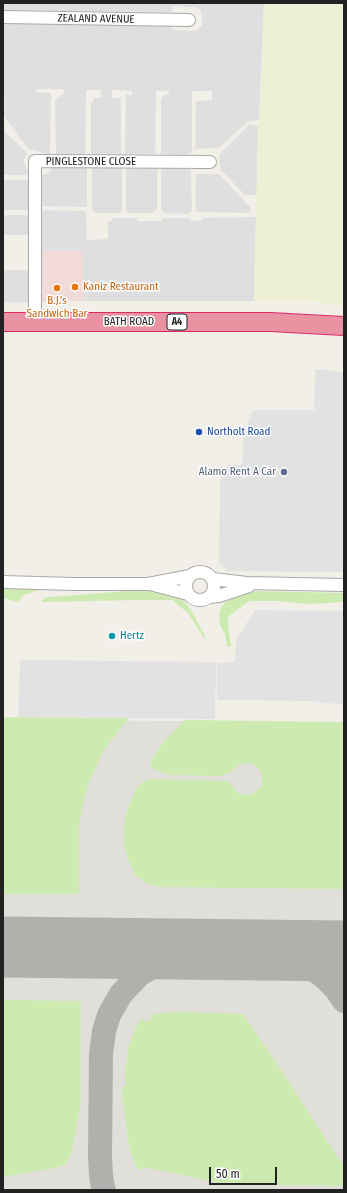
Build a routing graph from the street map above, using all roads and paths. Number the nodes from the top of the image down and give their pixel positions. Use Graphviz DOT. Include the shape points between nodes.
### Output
graph roads {
  1 [pos="3,17"];
  2 [pos="189,20"];
  3 [pos="210,162"];
  4 [pos="5,322"];
  5 [pos="35,322"];
  6 [pos="344,326"];
  7 [pos="190,576"];
  8 [pos="213,579"];
  9 [pos="3,582"];
  10 [pos="148,584"];
  11 [pos="262,584"];
  12 [pos="344,585"];
  13 [pos="188,594"];
  14 [pos="210,597"];
  1 -- 2 [label="street, ZEALAND AVENUE"];
  3 -- 5 [label="street, PINGLESTONE CLOSE" via="35,161"];
  4 -- 5 [label="highway, BATH ROAD / A4"];
  5 -- 6 [label="highway, BATH ROAD / A4" via="270,322"];
  7 -- 8 [label="street" via="202,572"];
  7 -- 10 [label="street"];
  7 -- 13 [label="street" via="186,584"];
  8 -- 11 [label="street"];
  8 -- 14 [label="street" via="214,590"];
  9 -- 10 [label="street"];
  10 -- 13 [label="street"];
  11 -- 12 [label="street"];
  11 -- 14 [label="street"];
  13 -- 14 [label="street" via="197,600"];
}
